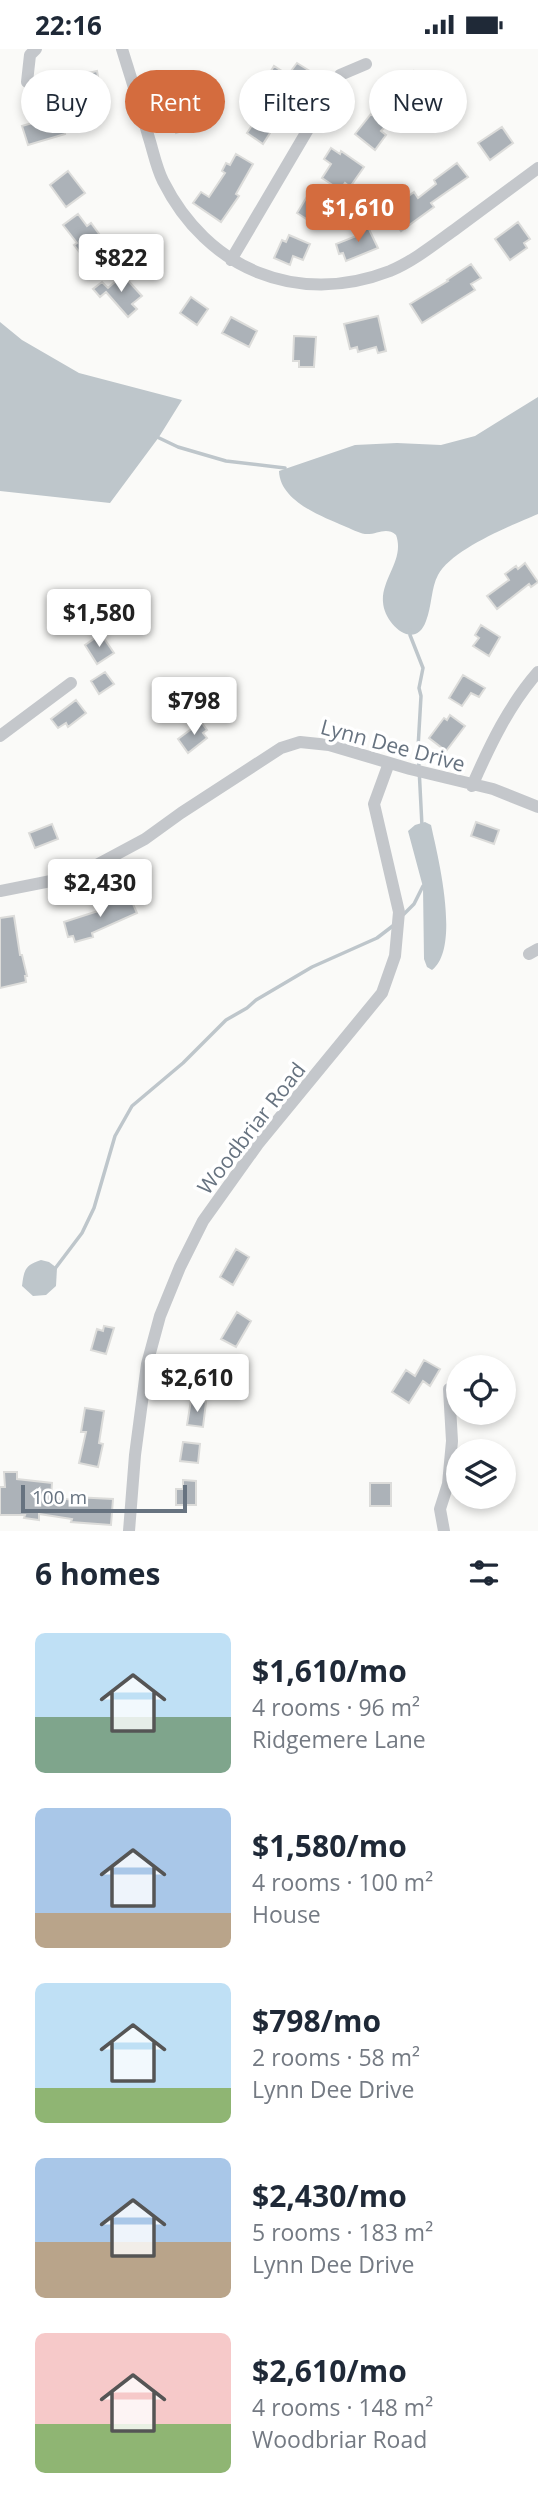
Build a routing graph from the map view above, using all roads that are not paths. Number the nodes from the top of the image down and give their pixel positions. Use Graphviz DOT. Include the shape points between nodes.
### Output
graph roads {
  1 [pos="36,49"];
  2 [pos="122,49"];
  3 [pos="366,64"];
  4 [pos="28,70"];
  5 [pos="538,168"];
  6 [pos="231,260"];
  7 [pos="538,672"];
  8 [pos="71,683"];
  9 [pos="0,736"];
  10 [pos="389,763"];
  11 [pos="472,786"];
  12 [pos="538,807"];
  13 [pos="0,891"];
  14 [pos="451,1425"];
  15 [pos="129,1531"];
  16 [pos="444,1531"];
  1 -- 4 [label="street" via="30,55"];
  2 -- 6 [label="street" via="161,178 178,209"];
  3 -- 6 [label="street" via="340,75"];
  5 -- 6 [label="street" via="426,251 390,271 341,284 296,283 261,275"];
  7 -- 11 [label="street, Lynn Dee Drive" via="505,718"];
  8 -- 9 [label="street"];
  10 -- 11 [label="street, Lynn Dee Drive"];
  10 -- 13 [label="street, Lynn Dee Drive" via="317,742 281,748 145,839 76,876"];
  10 -- 15 [label="street, Woodbriar Road" via="374,804 399,912 395,956 382,993 258,1144 203,1221 180,1267 147,1364"];
  11 -- 12 [label="street" via="493,789"];
  14 -- 16 [label="street" via="448,1484 440,1509"];
}
